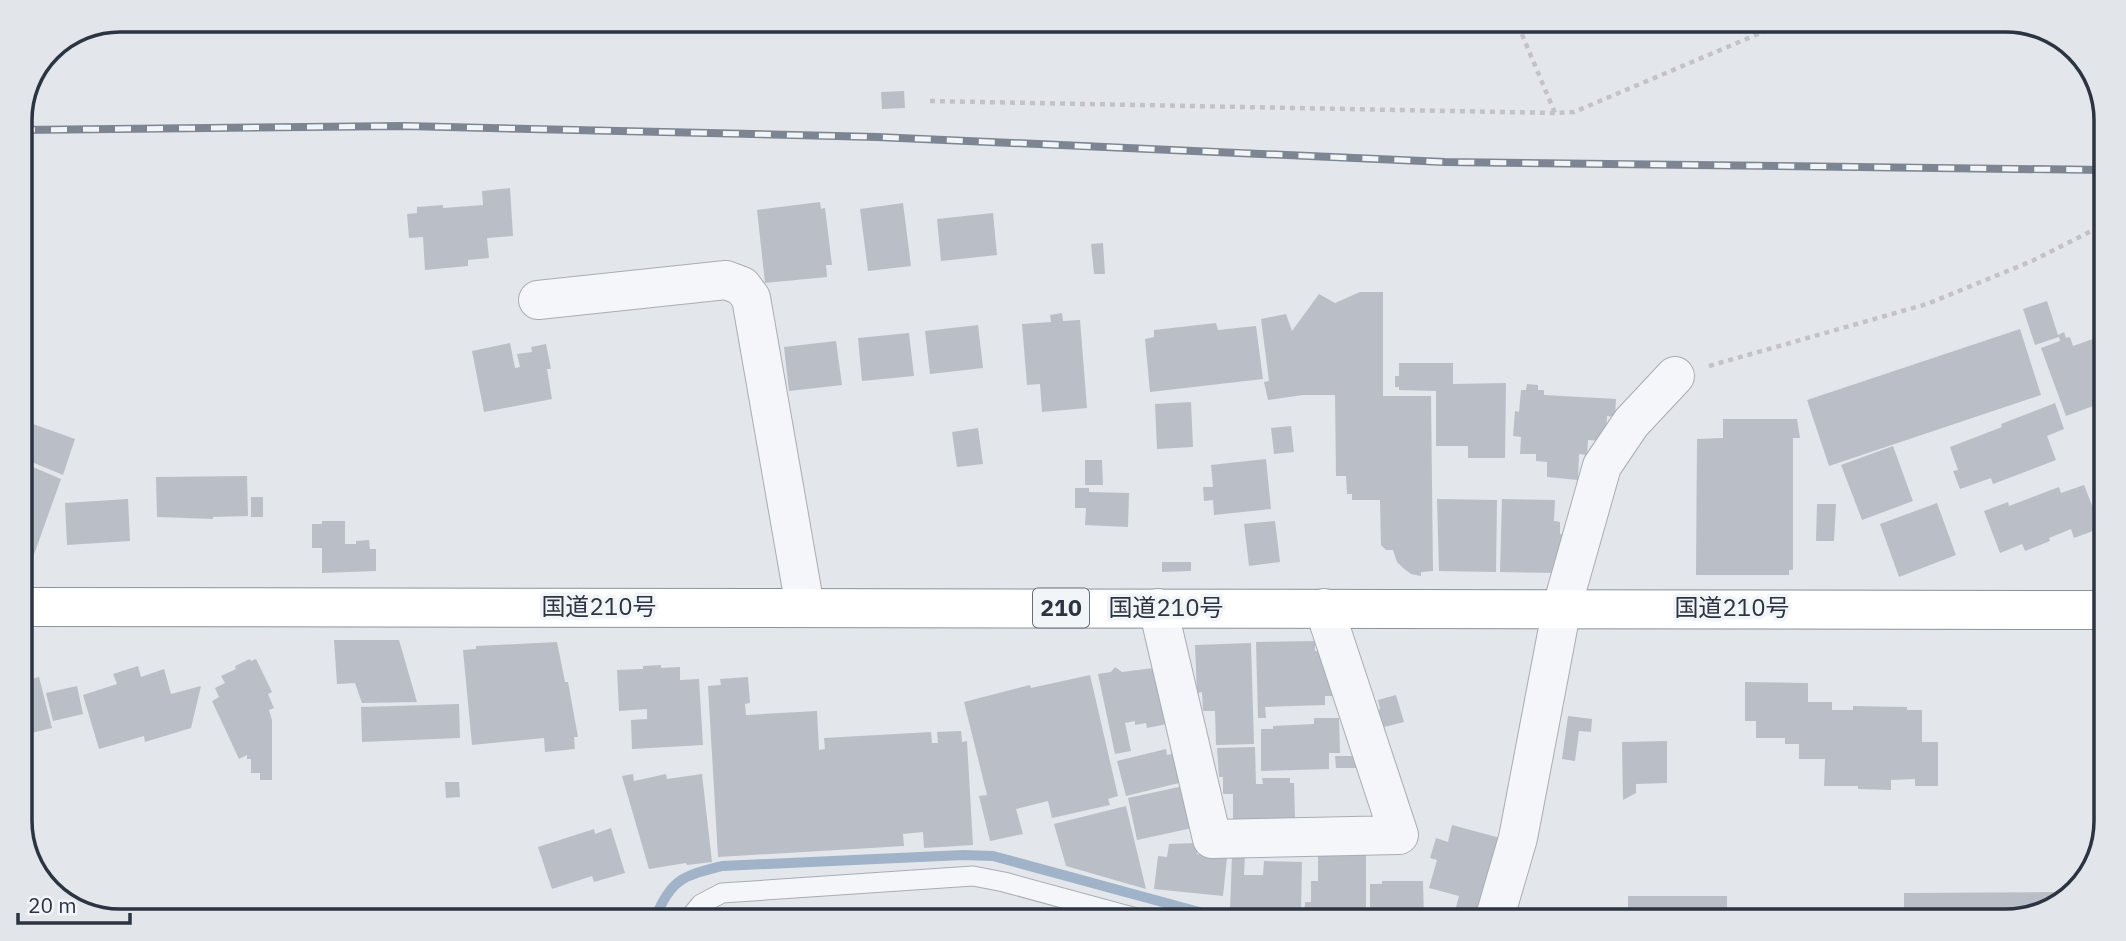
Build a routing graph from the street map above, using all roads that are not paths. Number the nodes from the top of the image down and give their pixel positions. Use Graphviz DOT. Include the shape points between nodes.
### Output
graph roads {
  1 [pos="538,300"];
  2 [pos="1675,376"];
  3 [pos="32,607"];
  4 [pos="805,607"];
  5 [pos="1562,607"];
  6 [pos="1158,608"];
  7 [pos="1324,608"];
  8 [pos="2094,610"];
  9 [pos="697,909"];
  10 [pos="1103,909"];
  11 [pos="1497,909"];
  1 -- 4 [label="street" via="726,280 742,286 751,298"];
  2 -- 5 [label="street" via="1631,423 1602,466"];
  3 -- 4 [label="highway, 国道210号 / 210"];
  4 -- 6 [label="highway, 国道210号 / 210"];
  5 -- 7 [label="highway, 国道210号 / 210"];
  5 -- 8 [label="highway, 国道210号 / 210"];
  5 -- 11 [label="street" via="1518,838"];
  6 -- 7 [label="highway, 国道210号 / 210"];
  6 -- 7 [label="street" via="1212,839 1399,835"];
  9 -- 10 [label="lane" via="722,892 973,876"];
}
